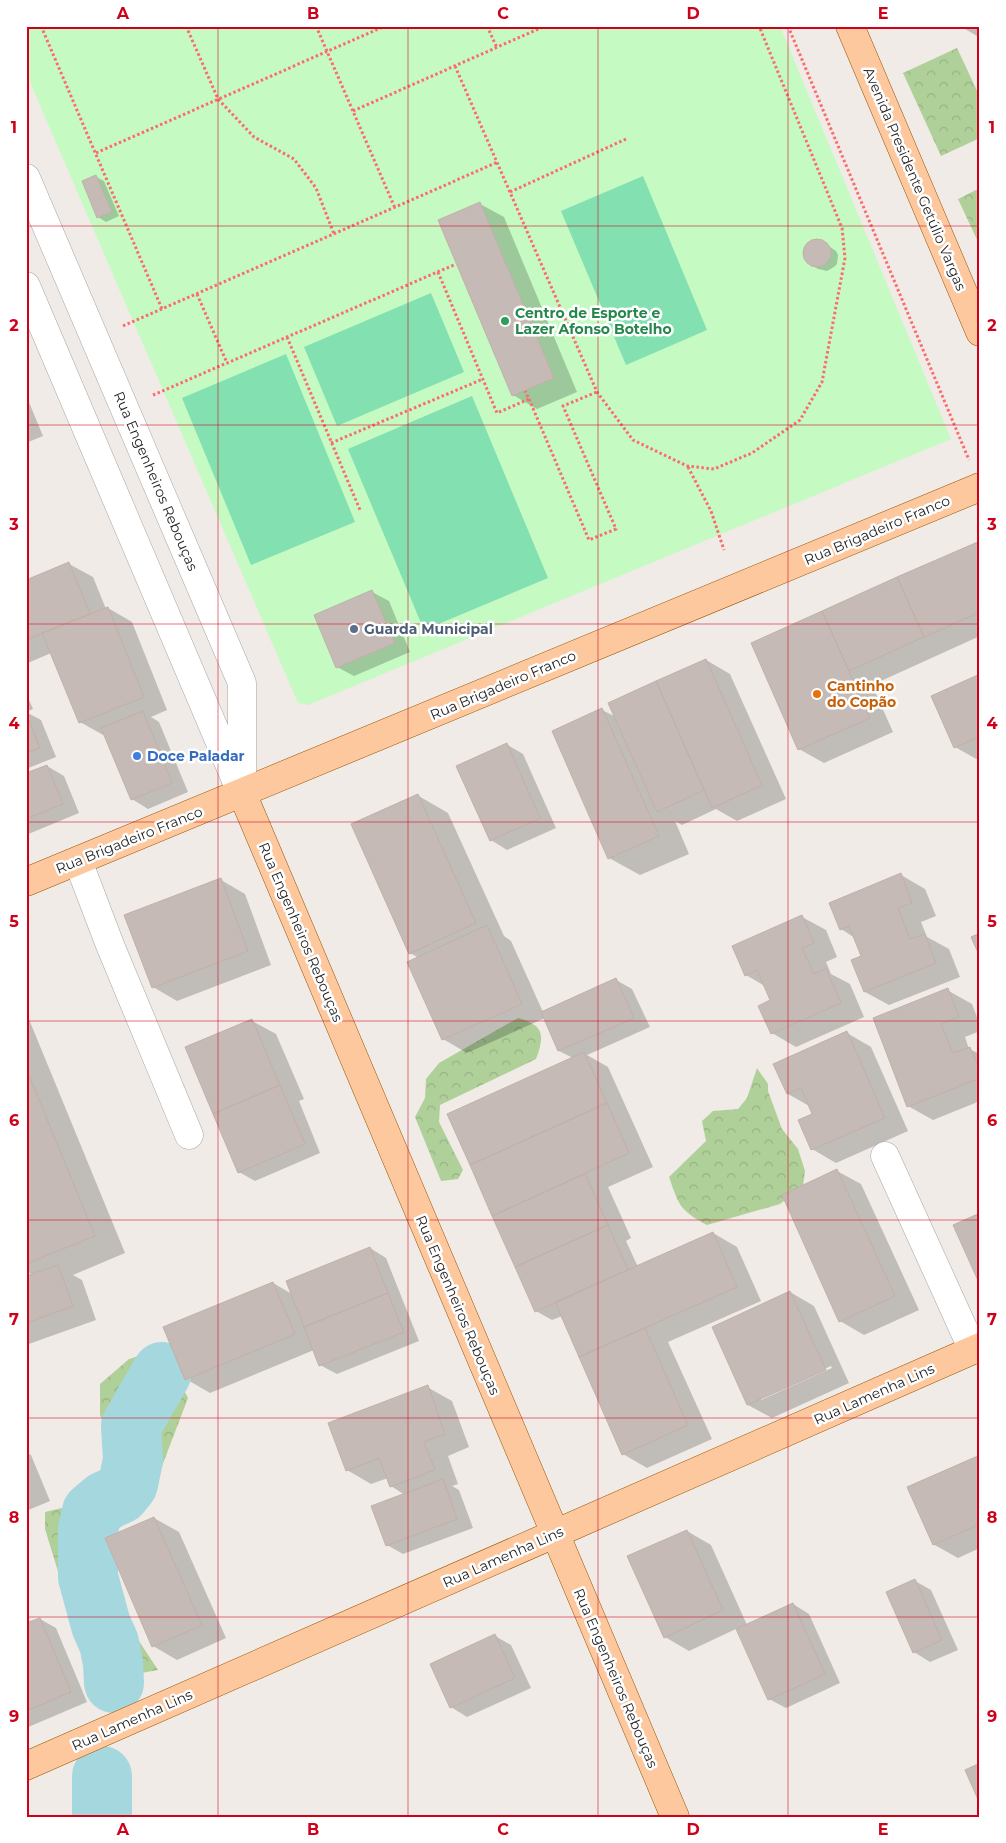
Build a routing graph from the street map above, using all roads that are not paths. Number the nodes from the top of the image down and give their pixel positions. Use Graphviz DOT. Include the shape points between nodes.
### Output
graph roads {
  1 [pos="850,26"];
  2 [pos="28,188"];
  3 [pos="26,286"];
  4 [pos="980,332"];
  5 [pos="980,487"];
  6 [pos="242,793"];
  7 [pos="78,861"];
  8 [pos="26,882"];
  9 [pos="189,1135"];
  10 [pos="885,1156"];
  11 [pos="976,1348"];
  12 [pos="555,1534"];
  13 [pos="26,1766"];
  14 [pos="675,1817"];
  1 -- 4 [label="main road, Avenida Presidente Getúlio Vargas"];
  2 -- 6 [label="street, Rua Engenheiros Rebouças" via="242,683"];
  3 -- 6 [label="street, Rua Engenheiros Rebouças"];
  5 -- 6 [label="main road, Rua Brigadeiro Franco"];
  6 -- 7 [label="main road, Rua Brigadeiro Franco"];
  6 -- 12 [label="main road, Rua Engenheiros Rebouças"];
  7 -- 8 [label="main road, Rua Brigadeiro Franco"];
  7 -- 9 [label="street"];
  10 -- 11 [label="street"];
  11 -- 12 [label="main road, Rua Lamenha Lins"];
  12 -- 13 [label="main road, Rua Lamenha Lins"];
  12 -- 14 [label="main road, Rua Engenheiros Rebouças"];
}
